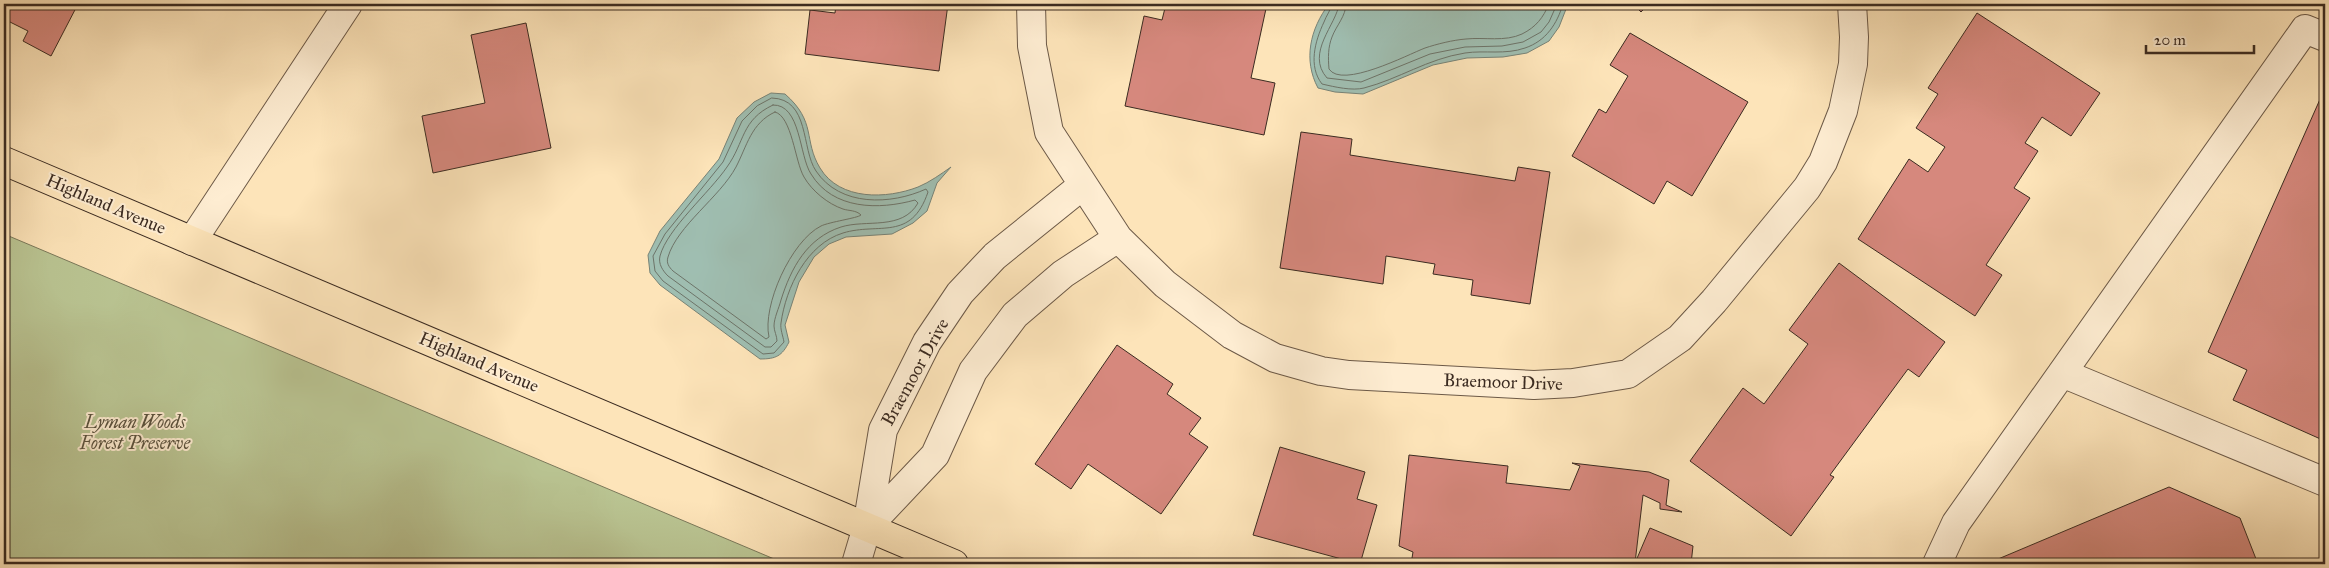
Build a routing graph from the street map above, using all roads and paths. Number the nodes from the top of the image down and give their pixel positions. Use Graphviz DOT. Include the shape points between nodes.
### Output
graph roads {
  1 [pos="348,4"];
  2 [pos="1031,4"];
  3 [pos="1852,4"];
  4 [pos="2325,37"];
  5 [pos="4,161"];
  6 [pos="1089,193"];
  7 [pos="1118,238"];
  8 [pos="192,241"];
  9 [pos="2062,373"];
  10 [pos="2325,482"];
  11 [pos="867,527"];
  12 [pos="856,564"];
  13 [pos="954,564"];
  14 [pos="1937,564"];
  1 -- 8 [label="street"];
  2 -- 6 [label="street" via="1032,46 1049,132"];
  3 -- 7 [label="street, Braemoor Drive" via="1853,64 1843,111 1823,162 1807,188 1680,338 1628,374 1574,383 1534,385 1321,371 1275,358 1232,335 1165,284"];
  4 -- 9 [label="street" via="2304,29"];
  5 -- 8 [label="main road, Highland Avenue"];
  6 -- 7 [label="street, Braemoor Drive"];
  6 -- 11 [label="street, Braemoor Drive" via="995,256 960,293 927,342 883,430"];
  7 -- 11 [label="street" via="1063,274 1015,315 973,371 935,455"];
  8 -- 11 [label="main road, Highland Avenue"];
  9 -- 10 [label="street"];
  9 -- 14 [label="street" via="1956,524"];
  11 -- 12 [label="street, Braemoor Drive"];
  11 -- 13 [label="main road, Highland Avenue"];
}
